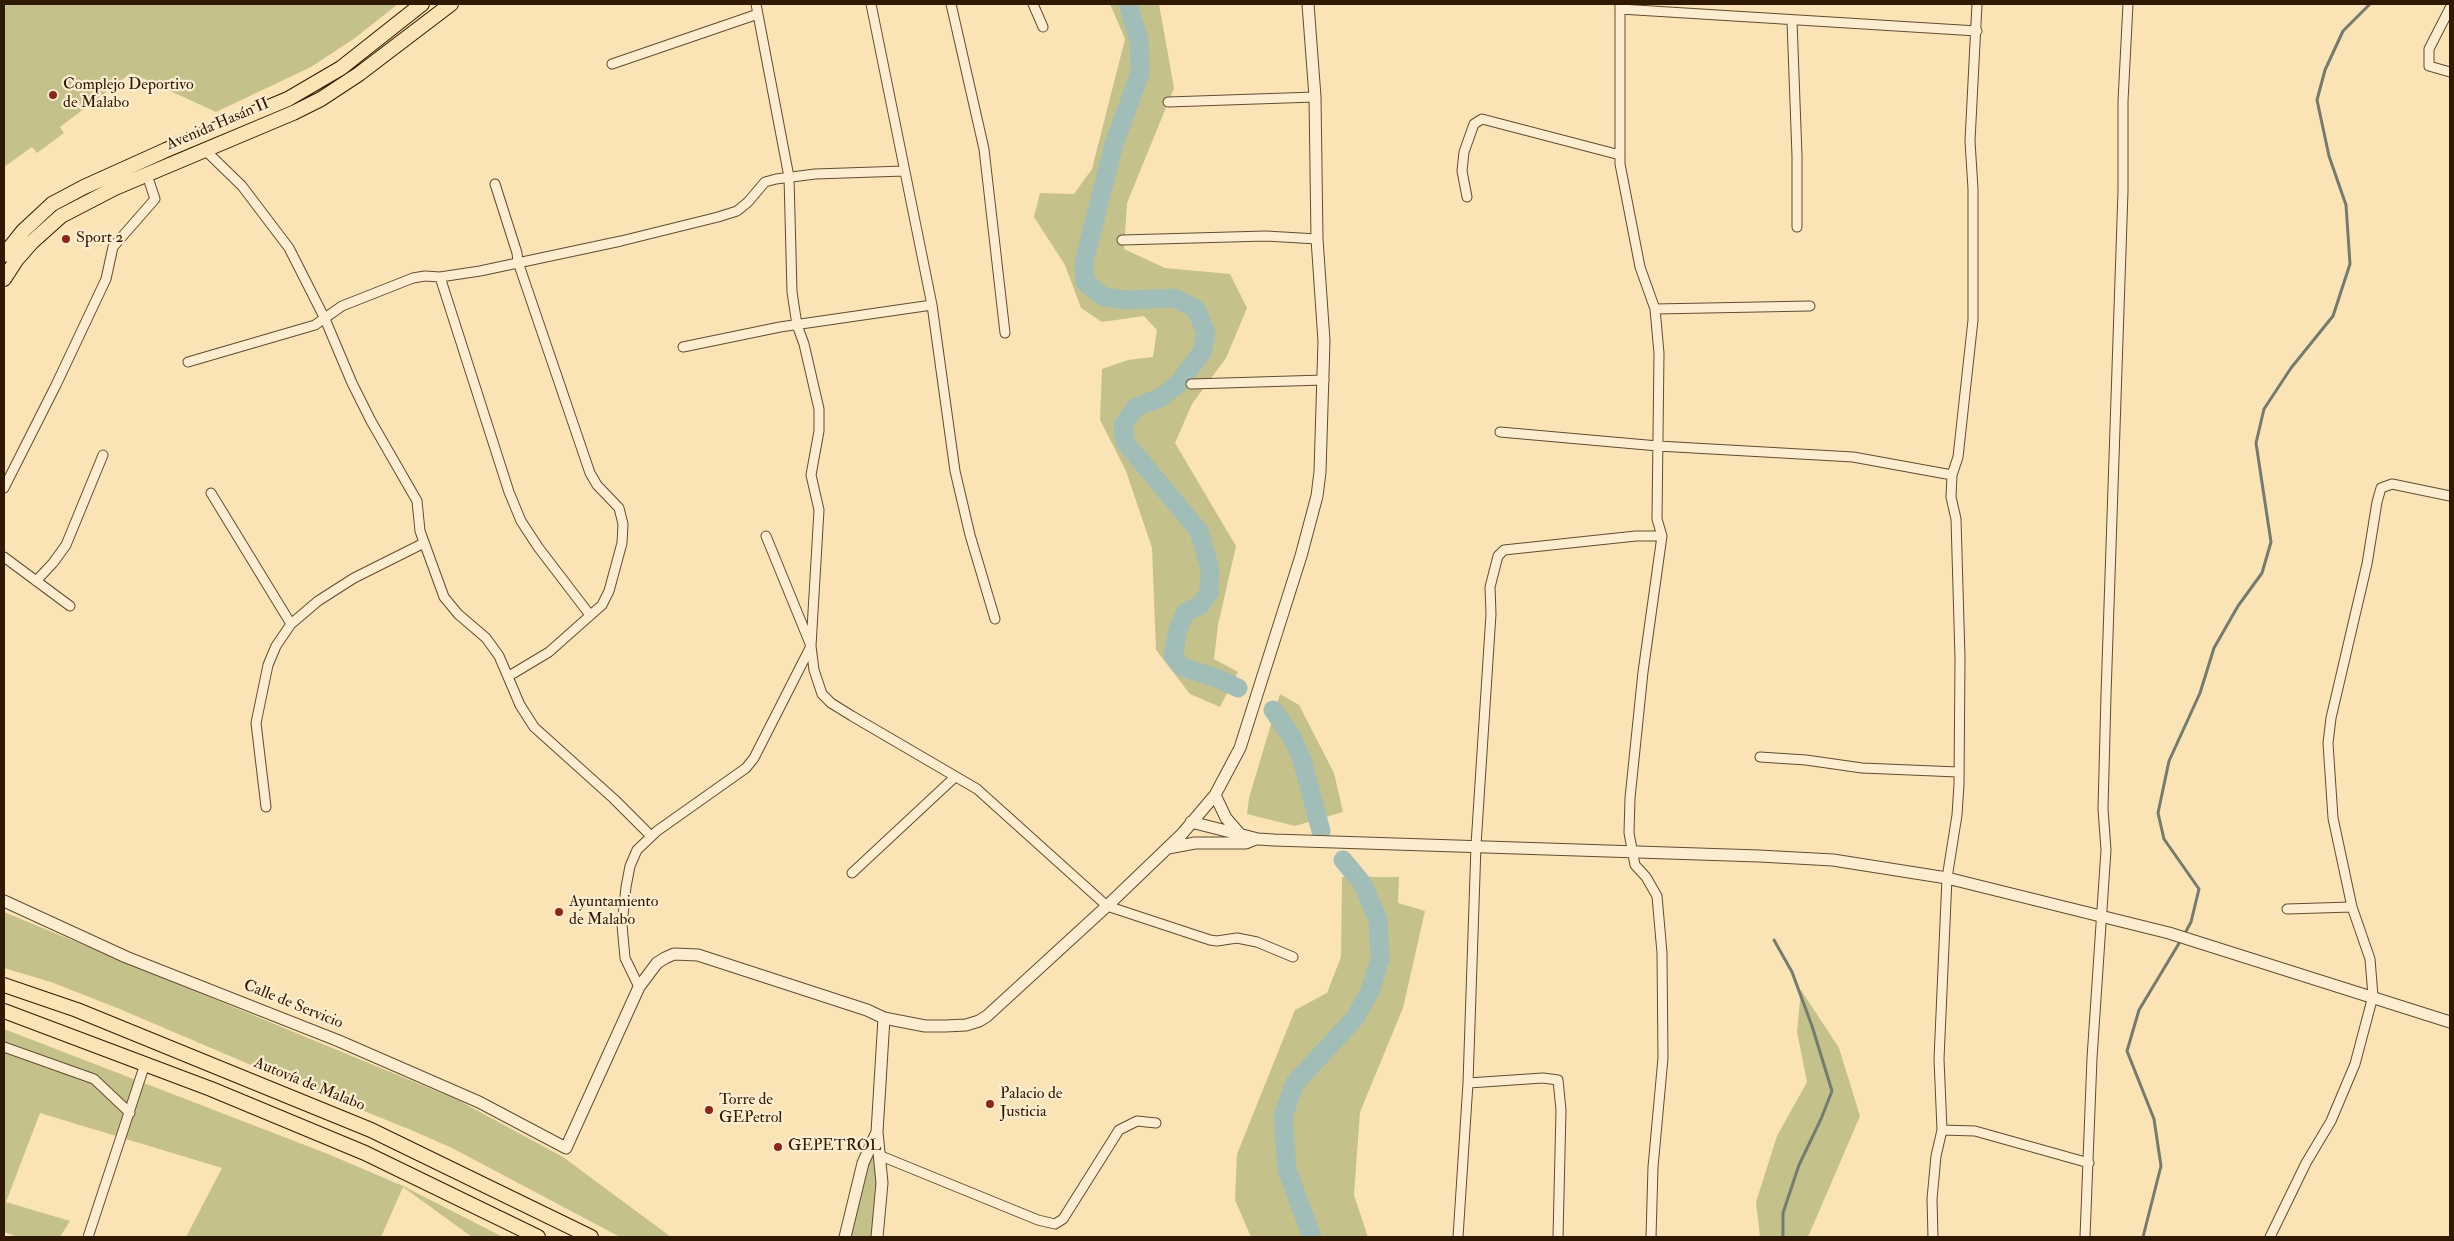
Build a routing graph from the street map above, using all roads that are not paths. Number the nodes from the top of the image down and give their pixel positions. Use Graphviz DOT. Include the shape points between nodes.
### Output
graph roads {
  1 [pos="422,4"];
  2 [pos="451,4"];
  3 [pos="756,4"];
  4 [pos="871,4"];
  5 [pos="951,4"];
  6 [pos="1033,4"];
  7 [pos="1308,4"];
  8 [pos="1976,4"];
  9 [pos="2128,4"];
  10 [pos="1620,6"];
  11 [pos="2450,8"];
  12 [pos="758,14"];
  13 [pos="1792,21"];
  14 [pos="1043,27"];
  15 [pos="1977,31"];
  16 [pos="612,64"];
  17 [pos="2450,72"];
  18 [pos="1315,97"];
  19 [pos="1168,102"];
  20 [pos="204,149"];
  21 [pos="1620,155"];
  22 [pos="904,171"];
  23 [pos="147,174"];
  24 [pos="789,177"];
  25 [pos="495,184"];
  26 [pos="1467,197"];
  27 [pos="1797,227"];
  28 [pos="1317,239"];
  29 [pos="1122,240"];
  30 [pos="4,255"];
  31 [pos="518,262"];
  32 [pos="440,277"];
  33 [pos="4,279"];
  34 [pos="932,305"];
  35 [pos="1810,306"];
  36 [pos="1655,309"];
  37 [pos="325,319"];
  38 [pos="797,325"];
  39 [pos="1005,333"];
  40 [pos="683,347"];
  41 [pos="188,362"];
  42 [pos="1324,380"];
  43 [pos="1191,384"];
  44 [pos="1500,432"];
  45 [pos="1658,446"];
  46 [pos="103,455"];
  47 [pos="1952,475"];
  48 [pos="4,488"];
  49 [pos="211,493"];
  50 [pos="2450,496"];
  51 [pos="766,536"];
  52 [pos="1662,536"];
  53 [pos="424,543"];
  54 [pos="4,557"];
  55 [pos="36,581"];
  56 [pos="70,606"];
  57 [pos="590,615"];
  58 [pos="995,619"];
  59 [pos="291,624"];
  60 [pos="811,646"];
  61 [pos="508,676"];
  62 [pos="1760,758"];
  63 [pos="1958,772"];
  64 [pos="955,776"];
  65 [pos="1215,795"];
  66 [pos="266,807"];
  67 [pos="1191,822"];
  68 [pos="1239,833"];
  69 [pos="1182,834"];
  70 [pos="651,836"];
  71 [pos="1258,839"];
  72 [pos="1214,843"];
  73 [pos="1476,845"];
  74 [pos="1167,848"];
  75 [pos="1631,852"];
  76 [pos="852,873"];
  77 [pos="1947,878"];
  78 [pos="4,901"];
  79 [pos="1108,906"];
  80 [pos="2352,907"];
  81 [pos="2287,910"];
  82 [pos="2103,917"];
  83 [pos="1293,957"];
  84 [pos="4,985"];
  85 [pos="639,987"];
  86 [pos="2373,996"];
  87 [pos="4,1011"];
  88 [pos="884,1018"];
  89 [pos="2450,1022"];
  90 [pos="4,1047"];
  91 [pos="146,1064"];
  92 [pos="1468,1083"];
  93 [pos="130,1113"];
  94 [pos="1156,1123"];
  95 [pos="1942,1130"];
  96 [pos="877,1132"];
  97 [pos="881,1156"];
  98 [pos="2089,1163"];
  99 [pos="88,1237"];
  100 [pos="538,1237"];
  101 [pos="591,1237"];
  102 [pos="845,1237"];
  103 [pos="877,1237"];
  104 [pos="1458,1237"];
  105 [pos="1558,1237"];
  106 [pos="1652,1237"];
  107 [pos="1933,1237"];
  108 [pos="2085,1237"];
  109 [pos="2270,1237"];
  1 -- 30 [label="main road, Avenida Hasán II" via="341,68 296,94 52,204 23,231"];
  2 -- 20 [label="main road, Avenida Hasán II" via="321,99"];
  3 -- 12 [label="street"];
  4 -- 22 [label="street"];
  5 -- 39 [label="street" via="984,149"];
  6 -- 14 [label="street"];
  7 -- 18 [label="street"];
  8 -- 15 [label="street"];
  9 -- 82 [label="street" via="2106,695"];
  10 -- 13 [label="street"];
  10 -- 21 [label="street"];
  11 -- 17 [label="street" via="2429,49 2430,66"];
  12 -- 16 [label="street"];
  12 -- 24 [label="street"];
  13 -- 15 [label="street"];
  13 -- 27 [label="street"];
  15 -- 47 [label="street" via="1970,141 1973,320 1958,457"];
  18 -- 19 [label="street"];
  18 -- 28 [label="street"];
  20 -- 23 [label="main road, Avenida Hasán II"];
  20 -- 37 [label="street" via="242,186 289,248"];
  21 -- 26 [label="street" via="1482,119 1474,124 1464,152 1462,171"];
  21 -- 36 [label="street" via="1640,267"];
  22 -- 24 [label="street"];
  22 -- 34 [label="street"];
  23 -- 33 [label="main road, Avenida Hasán II" via="61,216 32,242"];
  23 -- 48 [label="street" via="156,198 113,247 106,279"];
  24 -- 31 [label="street" via="766,182 737,211 718,217"];
  24 -- 38 [label="street" via="790,273"];
  25 -- 31 [label="street"];
  28 -- 29 [label="street" via="1266,236"];
  28 -- 42 [label="street"];
  31 -- 32 [label="street"];
  31 -- 57 [label="street" via="590,473 619,508 623,524 622,542 608,591 602,605"];
  32 -- 37 [label="street" via="414,278 342,306"];
  32 -- 57 [label="street" via="521,521"];
  34 -- 38 [label="street"];
  34 -- 58 [label="street" via="955,471"];
  35 -- 36 [label="street"];
  36 -- 45 [label="street" via="1659,353"];
  37 -- 41 [label="street" via="315,325"];
  37 -- 53 [label="street" via="363,406 417,501"];
  38 -- 40 [label="street"];
  38 -- 60 [label="street" via="815,388 820,420 811,475 819,510"];
  42 -- 43 [label="street"];
  42 -- 65 [label="street" via="1320,472 1307,534 1250,721 1240,748"];
  44 -- 45 [label="street"];
  45 -- 47 [label="street" via="1853,458"];
  45 -- 52 [label="street" via="1657,519"];
  46 -- 55 [label="street" via="66,545"];
  47 -- 63 [label="street" via="1960,658"];
  49 -- 59 [label="street"];
  50 -- 80 [label="street" via="2392,484 2381,488 2377,502 2367,564 2328,743 2333,818"];
  51 -- 60 [label="street"];
  52 -- 73 [label="street" via="1512,549 1504,550 1498,556 1490,587"];
  52 -- 75 [label="street" via="1637,724 1630,798"];
  53 -- 59 [label="street" via="354,578 318,601"];
  53 -- 61 [label="street" via="444,597 486,638"];
  54 -- 55 [label="street"];
  55 -- 56 [label="street"];
  57 -- 61 [label="street" via="549,652"];
  59 -- 66 [label="street" via="268,665 256,723"];
  60 -- 64 [label="street" via="819,686 831,703"];
  60 -- 70 [label="street" via="746,768"];
  61 -- 70 [label="street" via="534,727"];
  62 -- 63 [label="street" via="1862,768"];
  63 -- 77 [label="street" via="1957,815"];
  64 -- 76 [label="street"];
  64 -- 79 [label="street" via="977,789"];
  65 -- 67 [label="street"];
  65 -- 68 [label="street" via="1226,818"];
  67 -- 68 [label="street"];
  67 -- 69 [label="street"];
  68 -- 71 [label="street"];
  69 -- 72 [label="street"];
  69 -- 74 [label="street"];
  70 -- 85 [label="street" via="636,850 630,866 622,925 625,958"];
  71 -- 72 [label="street" via="1246,843"];
  71 -- 73 [label="street"];
  72 -- 74 [label="street"];
  73 -- 75 [label="street"];
  73 -- 92 [label="street"];
  74 -- 79 [label="street"];
  75 -- 77 [label="street" via="1833,860"];
  75 -- 106 [label="street" via="1635,865 1658,896 1662,953 1663,1058 1652,1167"];
  77 -- 82 [label="street"];
  77 -- 95 [label="street" via="1939,1059"];
  78 -- 85 [label="street, Calle de Servicio" via="126,956 479,1102 566,1148"];
  79 -- 83 [label="street" via="1210,940 1236,938 1257,942"];
  79 -- 88 [label="street" via="979,1021 925,1026"];
  80 -- 81 [label="street"];
  80 -- 86 [label="street" via="2370,960"];
  82 -- 86 [label="street"];
  82 -- 98 [label="street" via="2092,1058"];
  84 -- 101 [label="main road, Autovía de Malabo" via="77,1010 372,1130"];
  85 -- 88 [label="street" via="657,963 674,954 686,954"];
  86 -- 89 [label="street"];
  86 -- 109 [label="street" via="2355,1064 2334,1113"];
  87 -- 91 [label="main road"];
  88 -- 96 [label="street"];
  90 -- 93 [label="street" via="94,1079"];
  91 -- 93 [label="street"];
  91 -- 100 [label="main road" via="365,1153"];
  92 -- 104 [label="street"];
  92 -- 105 [label="street" via="1558,1080 1562,1110"];
  93 -- 99 [label="street"];
  94 -- 97 [label="street" via="1137,1121 1119,1130 1063,1219 1055,1224"];
  95 -- 98 [label="street" via="1975,1131"];
  95 -- 107 [label="street" via="1932,1199"];
  96 -- 97 [label="street"];
  96 -- 102 [label="street" via="864,1163"];
  97 -- 103 [label="street" via="882,1208"];
  98 -- 108 [label="street"];
}
